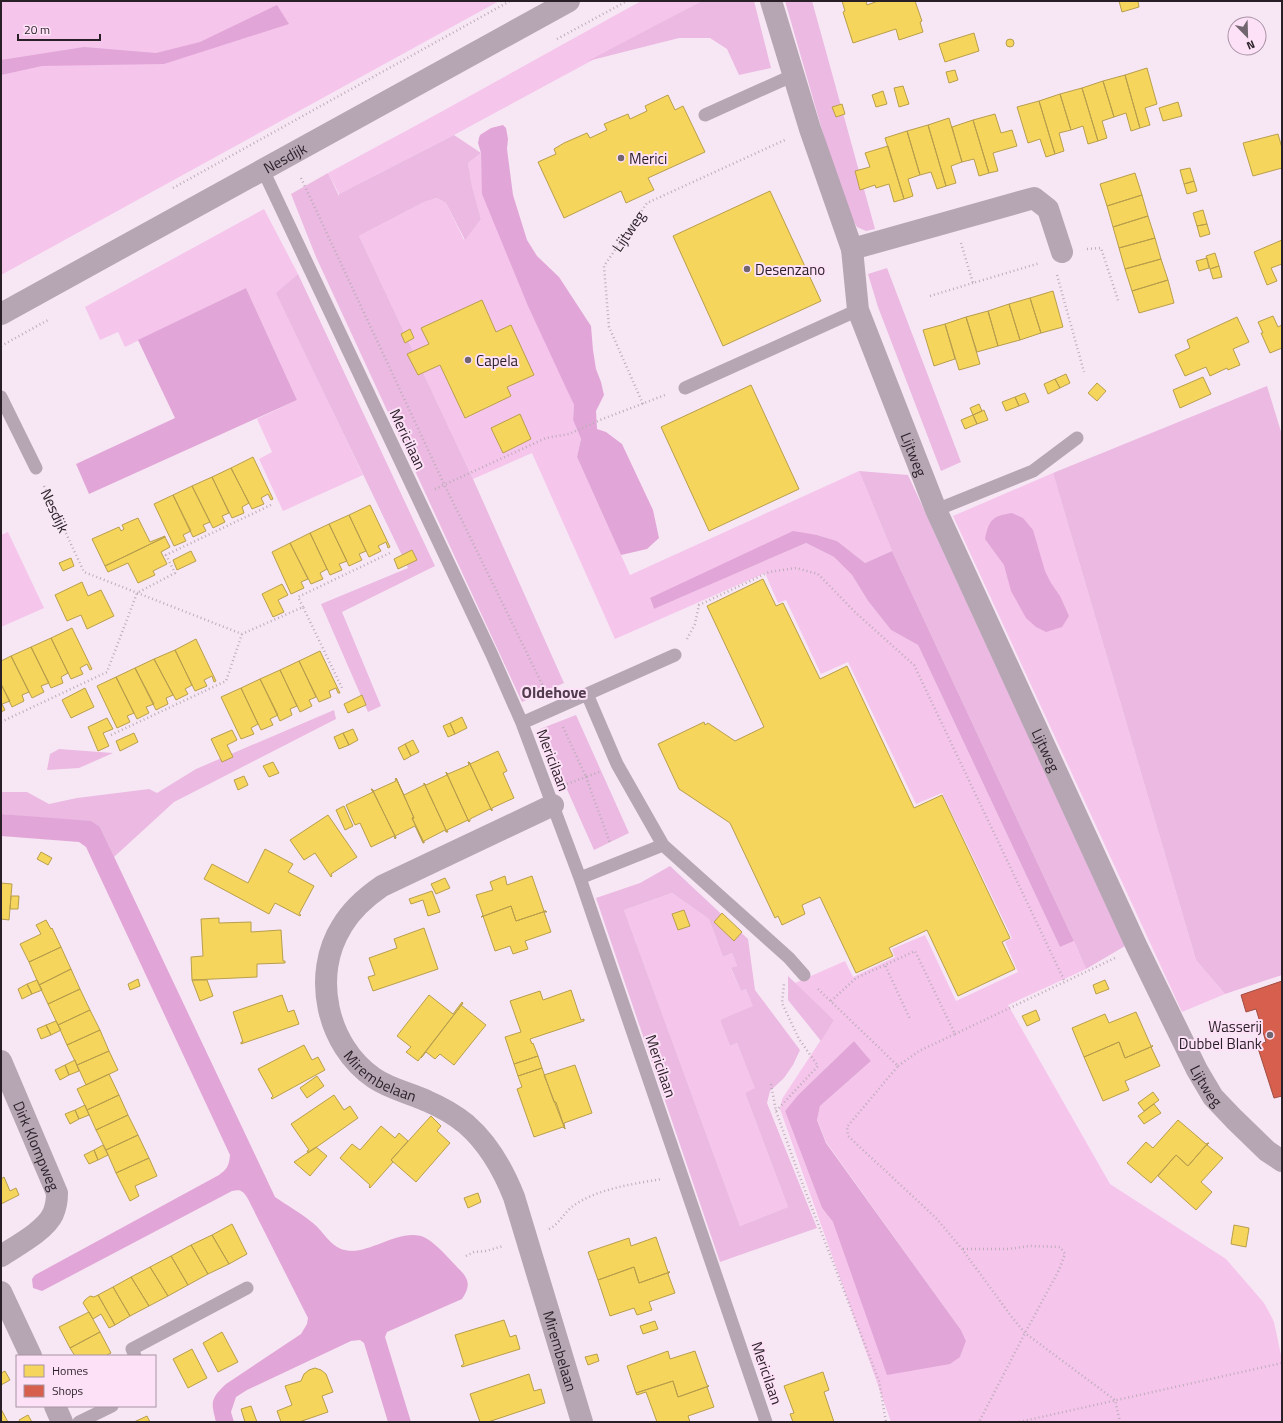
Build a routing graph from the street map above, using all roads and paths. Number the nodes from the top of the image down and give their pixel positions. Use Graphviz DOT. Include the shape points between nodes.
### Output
graph roads {
  1 [pos="510,1"];
  2 [pos="569,1"];
  3 [pos="771,1"];
  4 [pos="794,75"];
  5 [pos="705,116"];
  6 [pos="810,129"];
  7 [pos="263,170"];
  8 [pos="301,178"];
  9 [pos="168,191"];
  10 [pos="955,220"];
  11 [pos="852,249"];
  12 [pos="1057,256"];
  13 [pos="973,283"];
  14 [pos="930,296"];
  15 [pos="1119,302"];
  16 [pos="858,310"];
  17 [pos="1,314"];
  18 [pos="1084,372"];
  19 [pos="684,388"];
  20 [pos="1,397"];
  21 [pos="643,404"];
  22 [pos="1077,438"];
  23 [pos="36,468"];
  24 [pos="444,484"];
  25 [pos="418,498"];
  26 [pos="273,504"];
  27 [pos="936,510"];
  28 [pos="392,552"];
  29 [pos="137,593"];
  30 [pos="303,607"];
  31 [pos="242,634"];
  32 [pos="675,655"];
  33 [pos="343,690"];
  34 [pos="587,694"];
  35 [pos="554,708"];
  36 [pos="1,722"];
  37 [pos="522,723"];
  38 [pos="112,735"];
  39 [pos="586,777"];
  40 [pos="551,798"];
  41 [pos="663,845"];
  42 [pos="617,863"];
  43 [pos="580,878"];
  44 [pos="1137,947"];
  45 [pos="789,958"];
  46 [pos="885,965"];
  47 [pos="804,975"];
  48 [pos="1065,982"];
  49 [pos="830,1001"];
  50 [pos="910,1019"];
  51 [pos="955,1034"];
  52 [pos="1,1061"];
  53 [pos="898,1066"];
  54 [pos="771,1084"];
  55 [pos="776,1111"];
  56 [pos="1282,1161"];
  57 [pos="682,1174"];
  58 [pos="526,1238"];
  59 [pos="962,1249"];
  60 [pos="1,1256"];
  61 [pos="466,1256"];
  62 [pos="247,1288"];
  63 [pos="1,1292"];
  64 [pos="8,1327"];
  65 [pos="1025,1333"];
  66 [pos="30,1355"];
  67 [pos="135,1355"];
  68 [pos="1282,1363"];
  69 [pos="1115,1400"];
  70 [pos="54,1407"];
  71 [pos="110,1407"];
  72 [pos="62,1422"];
  73 [pos="79,1422"];
  74 [pos="582,1422"];
  75 [pos="766,1422"];
  76 [pos="886,1422"];
  77 [pos="979,1422"];
  78 [pos="1020,1422"];
  79 [pos="1120,1422"];
  1 -- 9 [label="path, Nesdijk"];
  2 -- 7 [label="street, Nesdijk"];
  3 -- 4 [label="street, Lijtweg"];
  4 -- 5 [label="lane"];
  4 -- 6 [label="street, Lijtweg"];
  6 -- 11 [label="street, Lijtweg"];
  6 -- 21 [label="path, Lijtweg" via="647,203 604,266 609,327"];
  7 -- 17 [label="street, Nesdijk"];
  7 -- 25 [label="lane, Mericilaan"];
  8 -- 24 [label="path"];
  10 -- 11 [label="street"];
  10 -- 12 [label="street" via="1034,198 1048,209"];
  10 -- 13 [label="path"];
  11 -- 16 [label="street, Lijtweg"];
  12 -- 13 [label="path"];
  12 -- 15 [label="path" via="1101,248"];
  12 -- 18 [label="path"];
  13 -- 14 [label="path"];
  16 -- 19 [label="lane"];
  16 -- 27 [label="street, Lijtweg"];
  19 -- 21 [label="path"];
  20 -- 23 [label="lane"];
  21 -- 24 [label="path" via="569,434 546,438"];
  22 -- 27 [label="lane" via="1033,471"];
  23 -- 29 [label="path, Nesdijk" via="84,572"];
  24 -- 25 [label="path"];
  24 -- 35 [label="path"];
  25 -- 37 [label="lane, Mericilaan"];
  26 -- 29 [label="path" via="166,554 175,573"];
  27 -- 44 [label="street, Lijtweg"];
  28 -- 30 [label="path" via="298,597"];
  29 -- 31 [label="path, Nesdijk"];
  29 -- 36 [label="path" via="107,672"];
  30 -- 31 [label="path"];
  30 -- 33 [label="path"];
  31 -- 38 [label="path" via="226,681"];
  32 -- 34 [label="lane, Mericilaan"];
  32 -- 48 [label="path" via="695,624 699,605 769,572 796,568 818,574 914,665"];
  34 -- 35 [label="lane, Mericilaan"];
  34 -- 41 [label="lane" via="617,764"];
  35 -- 37 [label="lane, Mericilaan"];
  35 -- 39 [label="path"];
  37 -- 40 [label="lane, Mericilaan"];
  39 -- 40 [label="path"];
  39 -- 42 [label="path"];
  40 -- 43 [label="lane, Mericilaan"];
  40 -- 58 [label="street, Mirembelaan" via="382,886 365,898 341,928 332,946 327,965 327,1004 332,1023 351,1056 374,1078 448,1111 482,1140 506,1177"];
  41 -- 42 [label="lane"];
  41 -- 45 [label="lane"];
  42 -- 43 [label="lane"];
  43 -- 57 [label="lane, Mericilaan"];
  44 -- 48 [label="path"];
  44 -- 56 [label="street, Lijtweg" via="1197,1070 1213,1097 1267,1151"];
  45 -- 47 [label="lane"];
  45 -- 55 [label="path" via="784,975 782,1003 799,1039 818,1066"];
  46 -- 49 [label="path" via="856,978"];
  46 -- 50 [label="path"];
  46 -- 51 [label="path" via="915,951"];
  47 -- 49 [label="path"];
  48 -- 51 [label="path"];
  49 -- 53 [label="path"];
  51 -- 53 [label="path" via="919,1051"];
  52 -- 60 [label="street, Dirk Klompweg" via="57,1193 52,1215 46,1223"];
  53 -- 59 [label="path" via="847,1127 848,1136 922,1204"];
  54 -- 55 [label="path"];
  55 -- 76 [label="path" via="879,1381"];
  57 -- 58 [label="path" via="602,1192 575,1204 551,1228"];
  57 -- 75 [label="lane, Mericilaan"];
  58 -- 61 [label="path"];
  58 -- 74 [label="street, Mirembelaan"];
  59 -- 65 [label="path"];
  59 -- 65 [label="path" via="1060,1247 1065,1254 1059,1270"];
  62 -- 67 [label="lane" via="132,1349"];
  63 -- 64 [label="street"];
  64 -- 66 [label="street"];
  65 -- 69 [label="path"];
  65 -- 77 [label="path"];
  68 -- 69 [label="path"];
  69 -- 78 [label="path"];
  69 -- 79 [label="path"];
  70 -- 72 [label="street"];
  71 -- 73 [label="lane"];
}
